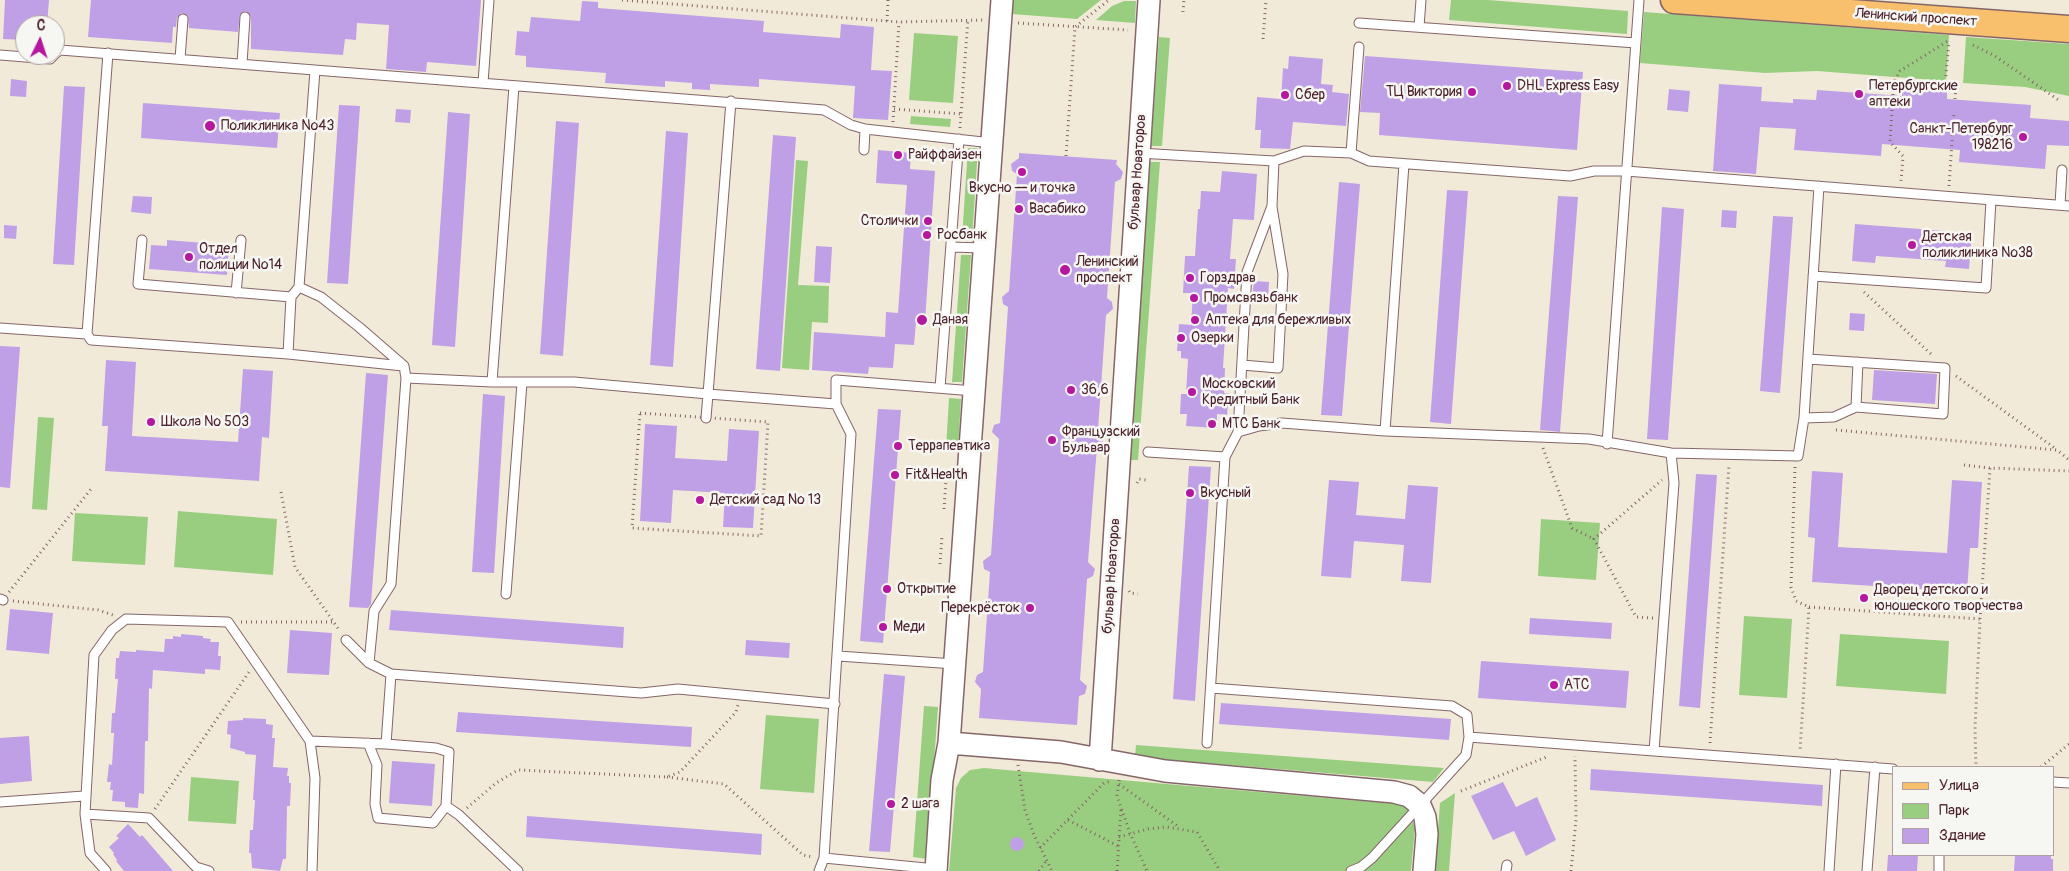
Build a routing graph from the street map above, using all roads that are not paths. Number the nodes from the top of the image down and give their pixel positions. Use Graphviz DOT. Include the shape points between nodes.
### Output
graph roads {
  1 [pos="489,0"];
  2 [pos="1002,0"];
  3 [pos="1149,0"];
  4 [pos="1421,0"];
  5 [pos="1639,0"];
  6 [pos="1674,0"];
  7 [pos="245,18"];
  8 [pos="183,19"];
  9 [pos="1359,23"];
  10 [pos="1419,27"];
  11 [pos="2069,29"];
  12 [pos="1636,43"];
  13 [pos="1359,47"];
  14 [pos="65,50"];
  15 [pos="108,53"];
  16 [pos="0,55"];
  17 [pos="15,56"];
  18 [pos="180,59"];
  19 [pos="242,64"];
  20 [pos="315,70"];
  21 [pos="483,83"];
  22 [pos="514,86"];
  23 [pos="731,101"];
  24 [pos="865,129"];
  25 [pos="959,139"];
  26 [pos="992,143"];
  27 [pos="864,150"];
  28 [pos="1139,153"];
  29 [pos="1351,153"];
  30 [pos="1274,161"];
  31 [pos="1404,164"];
  32 [pos="2062,170"];
  33 [pos="1626,171"];
  34 [pos="1819,186"];
  35 [pos="1991,200"];
  36 [pos="1272,206"];
  37 [pos="2065,206"];
  38 [pos="142,240"];
  39 [pos="241,240"];
  40 [pos="951,247"];
  41 [pos="984,248"];
  42 [pos="1813,276"];
  43 [pos="299,287"];
  44 [pos="236,293"];
  45 [pos="291,298"];
  46 [pos="0,328"];
  47 [pos="87,334"];
  48 [pos="288,354"];
  49 [pos="1808,359"];
  50 [pos="1858,362"];
  51 [pos="1242,365"];
  52 [pos="404,366"];
  53 [pos="406,378"];
  54 [pos="492,382"];
  55 [pos="522,383"];
  56 [pos="940,388"];
  57 [pos="974,391"];
  58 [pos="708,394"];
  59 [pos="836,404"];
  60 [pos="1856,408"];
  61 [pos="706,418"];
  62 [pos="1804,418"];
  63 [pos="1384,431"];
  64 [pos="1238,432"];
  65 [pos="1607,444"];
  66 [pos="1148,452"];
  67 [pos="1671,453"];
  68 [pos="1226,457"];
  69 [pos="506,594"];
  70 [pos="346,640"];
  71 [pos="838,656"];
  72 [pos="369,664"];
  73 [pos="955,664"];
  74 [pos="391,674"];
  75 [pos="1211,688"];
  76 [pos="835,704"];
  77 [pos="1469,737"];
  78 [pos="310,741"];
  79 [pos="368,743"];
  80 [pos="386,744"];
  81 [pos="949,744"];
  82 [pos="1207,744"];
  83 [pos="1654,751"];
  84 [pos="1100,760"];
  85 [pos="1836,764"];
  86 [pos="1875,767"];
  87 [pos="1892,769"];
  88 [pos="2054,782"];
  89 [pos="2069,783"];
  90 [pos="84,796"];
  91 [pos="0,802"];
  92 [pos="1420,805"];
  93 [pos="446,806"];
  94 [pos="85,814"];
  95 [pos="1939,856"];
  96 [pos="824,858"];
  97 [pos="936,870"];
  98 [pos="106,871"];
  99 [pos="209,871"];
  100 [pos="312,871"];
  101 [pos="518,871"];
  102 [pos="819,871"];
  103 [pos="1351,871"];
  104 [pos="1424,871"];
  105 [pos="1829,871"];
  106 [pos="1867,871"];
  107 [pos="1939,871"];
  1 -- 21 [label="lane"];
  2 -- 26 [label="street"];
  3 -- 28 [label="street, бульвар Новаторов"];
  4 -- 10 [label="lane"];
  5 -- 12 [label="lane"];
  6 -- 11 [label="main road, Ленинский проспект"];
  7 -- 19 [label="lane"];
  8 -- 18 [label="lane"];
  9 -- 10 [label="lane"];
  10 -- 12 [label="lane"];
  12 -- 33 [label="lane"];
  13 -- 29 [label="lane"];
  14 -- 15 [label="lane"];
  15 -- 18 [label="lane"];
  15 -- 47 [label="lane"];
  16 -- 17 [label="lane"];
  18 -- 19 [label="lane"];
  19 -- 20 [label="lane"];
  20 -- 21 [label="lane"];
  20 -- 43 [label="lane"];
  21 -- 22 [label="lane"];
  22 -- 23 [label="lane"];
  22 -- 54 [label="lane"];
  23 -- 24 [label="lane" via="824,110"];
  23 -- 58 [label="lane"];
  24 -- 25 [label="lane"];
  24 -- 27 [label="lane"];
  25 -- 26 [label="lane"];
  25 -- 40 [label="lane"];
  26 -- 41 [label="street"];
  28 -- 30 [label="lane"];
  28 -- 84 [label="street, бульвар Новаторов"];
  29 -- 30 [label="lane" via="1304,151"];
  29 -- 31 [label="lane" via="1369,161"];
  30 -- 36 [label="lane"];
  31 -- 33 [label="lane" via="1570,176 1594,171"];
  31 -- 63 [label="lane"];
  32 -- 37 [label="lane"];
  33 -- 34 [label="lane"];
  33 -- 65 [label="lane"];
  34 -- 35 [label="lane"];
  34 -- 42 [label="lane"];
  35 -- 37 [label="lane"];
  35 -- 42 [label="lane" via="1986,288"];
  36 -- 51 [label="lane" via="1247,272"];
  36 -- 51 [label="lane" via="1283,274 1278,368"];
  38 -- 44 [label="lane" via="138,284"];
  39 -- 44 [label="lane"];
  40 -- 41 [label="lane"];
  40 -- 56 [label="lane"];
  41 -- 57 [label="street"];
  42 -- 49 [label="lane"];
  43 -- 45 [label="lane"];
  43 -- 52 [label="lane" via="321,297"];
  44 -- 45 [label="lane"];
  45 -- 48 [label="lane"];
  46 -- 47 [label="lane"];
  47 -- 48 [label="lane" via="91,340"];
  48 -- 52 [label="lane"];
  49 -- 50 [label="lane"];
  49 -- 62 [label="lane"];
  50 -- 60 [label="lane"];
  50 -- 60 [label="lane" via="1945,368 1943,414"];
  51 -- 64 [label="lane"];
  52 -- 53 [label="lane"];
  53 -- 54 [label="lane"];
  53 -- 72 [label="lane" via="391,584 374,611"];
  54 -- 55 [label="lane"];
  55 -- 58 [label="lane" via="574,382"];
  55 -- 69 [label="lane"];
  56 -- 57 [label="lane"];
  56 -- 59 [label="lane" via="836,380"];
  57 -- 73 [label="street"];
  58 -- 59 [label="lane"];
  58 -- 61 [label="lane"];
  59 -- 71 [label="lane" via="851,434"];
  60 -- 62 [label="lane" via="1834,417"];
  62 -- 67 [label="lane" via="1798,456"];
  63 -- 64 [label="lane" via="1282,424"];
  63 -- 65 [label="lane" via="1588,439"];
  64 -- 68 [label="lane"];
  65 -- 67 [label="lane"];
  66 -- 68 [label="lane"];
  67 -- 83 [label="lane" via="1674,470"];
  68 -- 75 [label="lane"];
  70 -- 72 [label="lane"];
  71 -- 73 [label="lane"];
  71 -- 76 [label="lane"];
  72 -- 74 [label="lane"];
  73 -- 81 [label="street"];
  74 -- 76 [label="lane" via="641,693 678,689"];
  74 -- 80 [label="lane"];
  75 -- 77 [label="lane" via="1452,706 1467,714"];
  75 -- 82 [label="lane"];
  76 -- 96 [label="lane"];
  77 -- 83 [label="lane"];
  77 -- 92 [label="lane" via="1466,755"];
  78 -- 79 [label="lane"];
  78 -- 90 [label="lane" via="228,622 126,619 112,630 94,655"];
  78 -- 100 [label="lane" via="315,778"];
  79 -- 80 [label="lane"];
  79 -- 93 [label="lane" via="377,764 374,804 378,818 433,824"];
  80 -- 93 [label="lane" via="449,752"];
  81 -- 84 [label="street" via="1061,752"];
  81 -- 97 [label="street" via="942,780"];
  83 -- 85 [label="lane"];
  84 -- 92 [label="street" via="1165,771 1394,792 1409,796"];
  85 -- 86 [label="lane"];
  85 -- 105 [label="lane"];
  86 -- 87 [label="lane"];
  86 -- 106 [label="lane"];
  88 -- 89 [label="lane"];
  90 -- 91 [label="lane"];
  90 -- 94 [label="lane"];
  92 -- 103 [label="lane" via="1372,858"];
  92 -- 104 [label="street" via="1428,834"];
  93 -- 101 [label="lane"];
  94 -- 98 [label="lane" via="90,853"];
  94 -- 99 [label="lane" via="149,818 196,867"];
  95 -- 107 [label="lane"];
  96 -- 97 [label="lane"];
  96 -- 102 [label="lane"];
}
